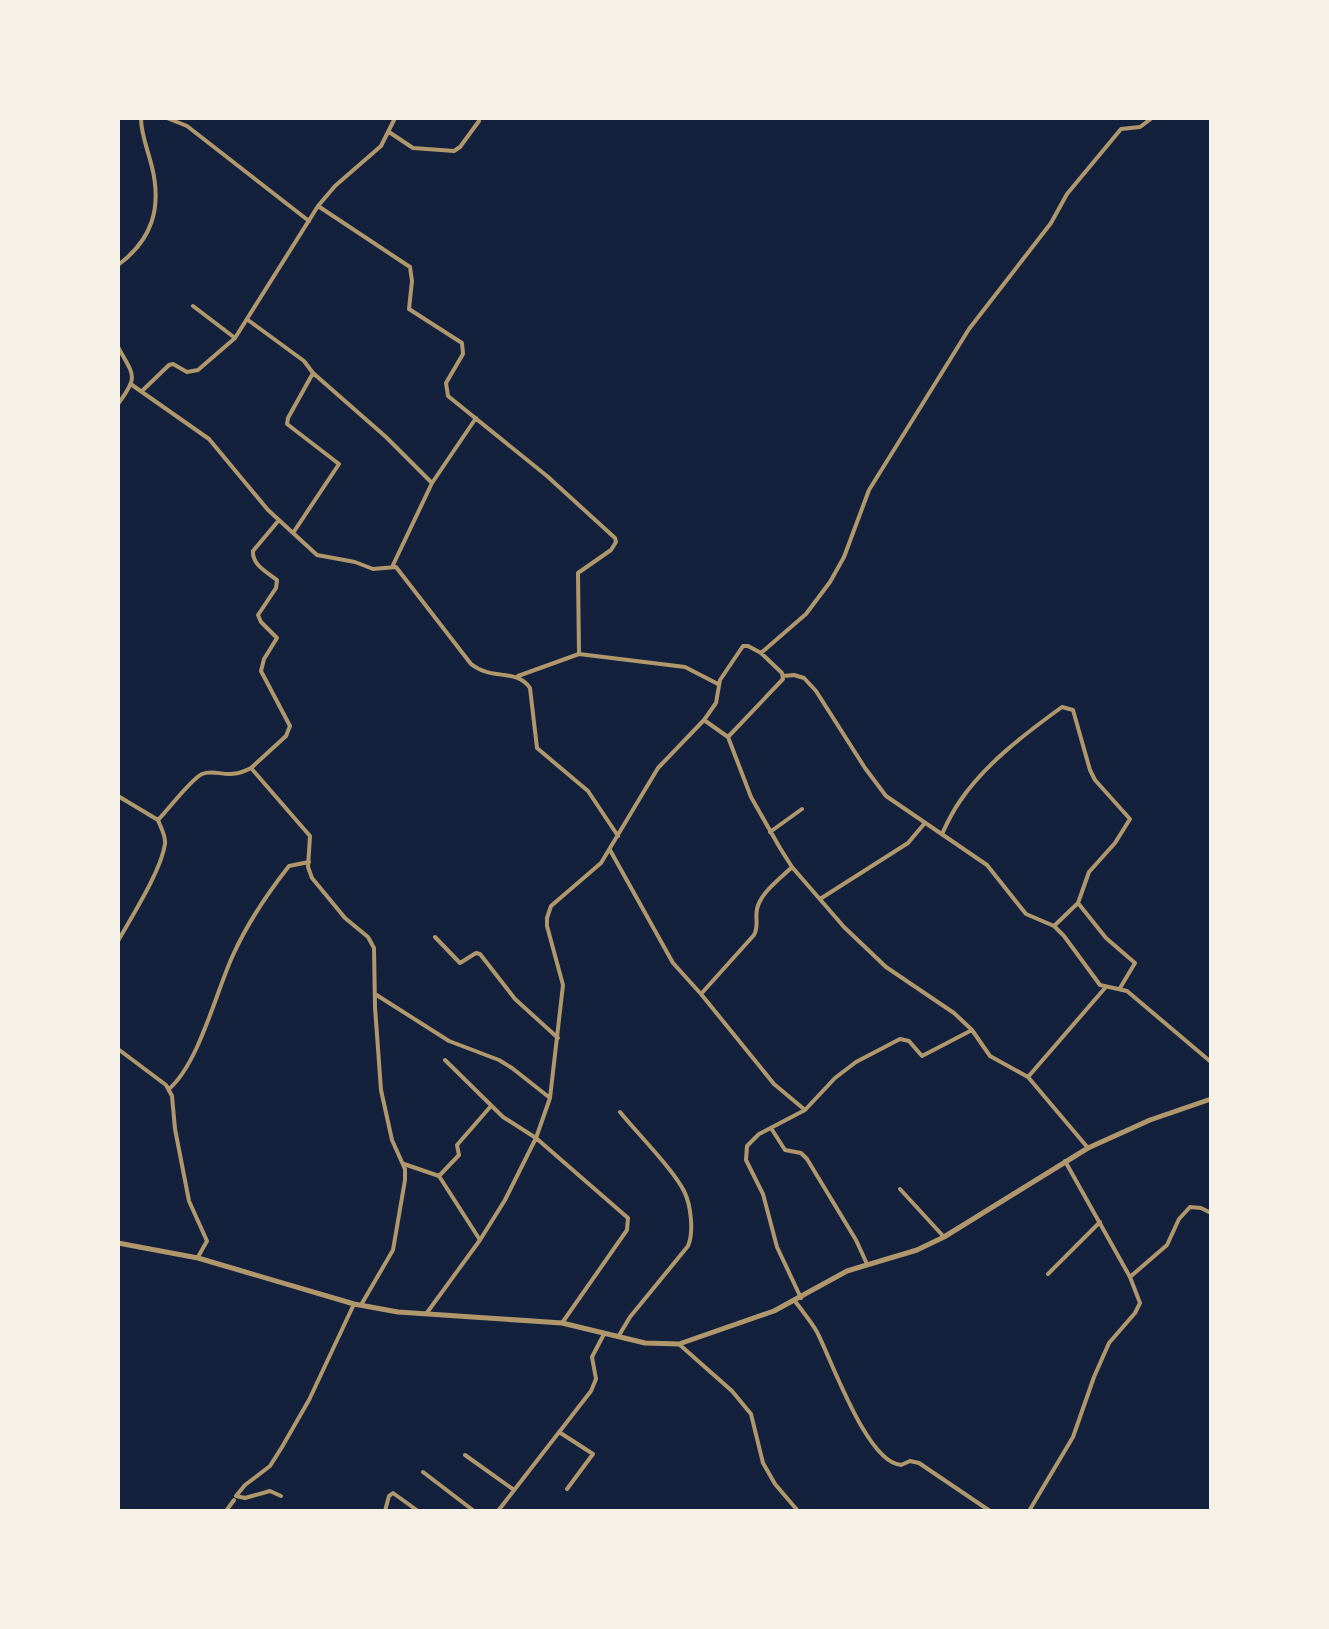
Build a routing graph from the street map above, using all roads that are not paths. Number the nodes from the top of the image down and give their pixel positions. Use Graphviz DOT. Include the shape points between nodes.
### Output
graph roads {
  1 [pos="141,118"];
  2 [pos="167,118"];
  3 [pos="395,118"];
  4 [pos="1152,118"];
  5 [pos="479,121"];
  6 [pos="389,132"];
  7 [pos="318,206"];
  8 [pos="309,221"];
  9 [pos="118,265"];
  10 [pos="193,306"];
  11 [pos="248,320"];
  12 [pos="235,338"];
  13 [pos="118,347"];
  14 [pos="313,373"];
  15 [pos="132,385"];
  16 [pos="142,391"];
  17 [pos="118,404"];
  18 [pos="476,418"];
  19 [pos="432,483"];
  20 [pos="279,520"];
  21 [pos="293,533"];
  22 [pos="393,565"];
  23 [pos="761,653"];
  24 [pos="579,654"];
  25 [pos="783,676"];
  26 [pos="517,677"];
  27 [pos="718,684"];
  28 [pos="704,720"];
  29 [pos="728,737"];
  30 [pos="251,768"];
  31 [pos="118,796"];
  32 [pos="802,809"];
  33 [pos="158,820"];
  34 [pos="924,824"];
  35 [pos="770,832"];
  36 [pos="942,834"];
  37 [pos="618,836"];
  38 [pos="610,850"];
  39 [pos="309,862"];
  40 [pos="792,867"];
  41 [pos="820,899"];
  42 [pos="1078,903"];
  43 [pos="1054,926"];
  44 [pos="118,927"];
  45 [pos="124,930"];
  46 [pos="435,937"];
  47 [pos="118,941"];
  48 [pos="1106,988"];
  49 [pos="1120,988"];
  50 [pos="375,994"];
  51 [pos="701,994"];
  52 [pos="972,1030"];
  53 [pos="558,1038"];
  54 [pos="118,1049"];
  55 [pos="445,1060"];
  56 [pos="1211,1062"];
  57 [pos="1028,1077"];
  58 [pos="169,1089"];
  59 [pos="550,1098"];
  60 [pos="1211,1099"];
  61 [pos="491,1106"];
  62 [pos="805,1110"];
  63 [pos="620,1112"];
  64 [pos="771,1128"];
  65 [pos="536,1138"];
  66 [pos="1088,1148"];
  67 [pos="1065,1161"];
  68 [pos="403,1164"];
  69 [pos="439,1176"];
  70 [pos="900,1189"];
  71 [pos="1211,1213"];
  72 [pos="1100,1222"];
  73 [pos="944,1237"];
  74 [pos="480,1240"];
  75 [pos="118,1243"];
  76 [pos="198,1258"];
  77 [pos="867,1264"];
  78 [pos="1048,1274"];
  79 [pos="1130,1277"];
  80 [pos="798,1300"];
  81 [pos="357,1305"];
  82 [pos="426,1314"];
  83 [pos="562,1323"];
  84 [pos="604,1334"];
  85 [pos="618,1337"];
  86 [pos="679,1344"];
  87 [pos="559,1432"];
  88 [pos="465,1455"];
  89 [pos="423,1472"];
  90 [pos="567,1489"];
  91 [pos="514,1490"];
  92 [pos="281,1496"];
  93 [pos="234,1500"];
  94 [pos="226,1511"];
  95 [pos="385,1511"];
  96 [pos="418,1511"];
  97 [pos="474,1511"];
  98 [pos="498,1511"];
  99 [pos="798,1511"];
  100 [pos="990,1511"];
  101 [pos="1012,1511"];
  102 [pos="1029,1511"];
  1 -- 9 [label="street" via="154,188 150,228"];
  2 -- 8 [label="street" via="197,133"];
  3 -- 6 [label="street"];
  4 -- 23 [label="street" via="1140,127 1121,129 1067,194 1051,223 969,329 869,490 830,582 806,614"];
  5 -- 6 [label="street" via="454,151 413,148"];
  6 -- 7 [label="street"];
  7 -- 8 [label="street"];
  7 -- 18 [label="street" via="410,267 409,309 462,343 463,354 445,390"];
  8 -- 11 [label="street"];
  10 -- 12 [label="street"];
  11 -- 12 [label="street"];
  11 -- 14 [label="street"];
  12 -- 16 [label="street" via="198,370 169,365"];
  13 -- 15 [label="street"];
  14 -- 19 [label="street"];
  14 -- 21 [label="street" via="287,424 339,464"];
  15 -- 16 [label="street"];
  15 -- 17 [label="street"];
  16 -- 20 [label="street" via="209,439"];
  18 -- 19 [label="street"];
  18 -- 24 [label="street" via="615,538 611,550 578,573"];
  19 -- 22 [label="street"];
  20 -- 21 [label="street"];
  20 -- 30 [label="street" via="252,557 277,580 258,615 277,638 261,671 290,726"];
  21 -- 22 [label="street" via="325,558 373,569"];
  22 -- 26 [label="street" via="471,664 489,674"];
  23 -- 25 [label="street"];
  23 -- 27 [label="street" via="743,646"];
  24 -- 26 [label="street"];
  24 -- 27 [label="street" via="685,667"];
  25 -- 29 [label="street"];
  25 -- 34 [label="street" via="804,678 886,796"];
  26 -- 37 [label="street" via="530,688 537,748 588,791"];
  27 -- 28 [label="street" via="717,699"];
  28 -- 29 [label="street"];
  28 -- 37 [label="street" via="658,768"];
  29 -- 35 [label="street"];
  30 -- 33 [label="street" via="230,776 199,776"];
  30 -- 39 [label="street" via="310,836"];
  31 -- 33 [label="street"];
  32 -- 35 [label="street"];
  33 -- 45 [label="street" via="165,845"];
  34 -- 36 [label="street"];
  34 -- 41 [label="street" via="908,843"];
  35 -- 40 [label="street"];
  36 -- 42 [label="street" via="980,775 1040,723 1062,707 1070,708 1095,780 1130,819 1089,872"];
  36 -- 43 [label="street" via="987,865 1026,914"];
  37 -- 38 [label="street"];
  38 -- 51 [label="street" via="668,957"];
  38 -- 53 [label="street" via="548,911 563,985"];
  39 -- 50 [label="street" via="317,885 374,948"];
  39 -- 58 [label="street" via="289,866 266,895 232,958 185,1072"];
  40 -- 41 [label="street"];
  40 -- 51 [label="street" via="760,900 757,932"];
  41 -- 52 [label="street" via="886,967"];
  42 -- 43 [label="street"];
  42 -- 49 [label="street" via="1135,963"];
  43 -- 48 [label="street"];
  44 -- 45 [label="street"];
  45 -- 47 [label="street"];
  46 -- 53 [label="street" via="460,963 480,954 515,999"];
  48 -- 49 [label="street"];
  48 -- 57 [label="street"];
  49 -- 56 [label="street"];
  50 -- 59 [label="street" via="449,1041 512,1068"];
  50 -- 68 [label="street" via="381,1090"];
  51 -- 62 [label="street" via="774,1084"];
  52 -- 57 [label="street" via="990,1056"];
  52 -- 62 [label="street" via="922,1056 900,1039 856,1062"];
  53 -- 59 [label="street"];
  54 -- 58 [label="street"];
  55 -- 61 [label="street"];
  57 -- 66 [label="street"];
  58 -- 76 [label="street" via="189,1201 207,1241"];
  59 -- 65 [label="street"];
  60 -- 66 [label="street"];
  61 -- 65 [label="street"];
  61 -- 69 [label="street" via="464,1134 457,1145 459,1155"];
  62 -- 64 [label="street"];
  63 -- 85 [label="street" via="683,1188 691,1239"];
  64 -- 77 [label="street" via="785,1150 807,1159"];
  64 -- 80 [label="street" via="752,1140 746,1160 763,1194"];
  65 -- 74 [label="street"];
  65 -- 83 [label="street" via="629,1221"];
  66 -- 67 [label="street"];
  67 -- 72 [label="street"];
  67 -- 73 [label="street"];
  68 -- 69 [label="street"];
  68 -- 81 [label="street" via="393,1250"];
  69 -- 74 [label="street"];
  70 -- 73 [label="street"];
  71 -- 79 [label="street" via="1190,1207 1164,1249"];
  72 -- 78 [label="street"];
  72 -- 79 [label="street"];
  73 -- 77 [label="street"];
  74 -- 82 [label="street"];
  75 -- 76 [label="street"];
  76 -- 81 [label="street"];
  77 -- 80 [label="street"];
  79 -- 102 [label="street" via="1139,1307 1109,1343 1073,1437"];
  80 -- 86 [label="street"];
  80 -- 100 [label="street" via="864,1432 889,1462 919,1463"];
  81 -- 82 [label="street"];
  81 -- 92 [label="street" via="270,1466 236,1496 268,1491"];
  82 -- 83 [label="street"];
  83 -- 84 [label="street"];
  84 -- 85 [label="street"];
  84 -- 87 [label="street" via="592,1357 596,1379 591,1391"];
  85 -- 86 [label="street"];
  86 -- 99 [label="street" via="751,1414 763,1463"];
  87 -- 90 [label="street" via="593,1454"];
  87 -- 91 [label="street"];
  88 -- 91 [label="street"];
  89 -- 97 [label="street"];
  91 -- 98 [label="street"];
  93 -- 94 [label="street"];
  95 -- 96 [label="street" via="393,1493"];
  100 -- 101 [label="street"];
}
